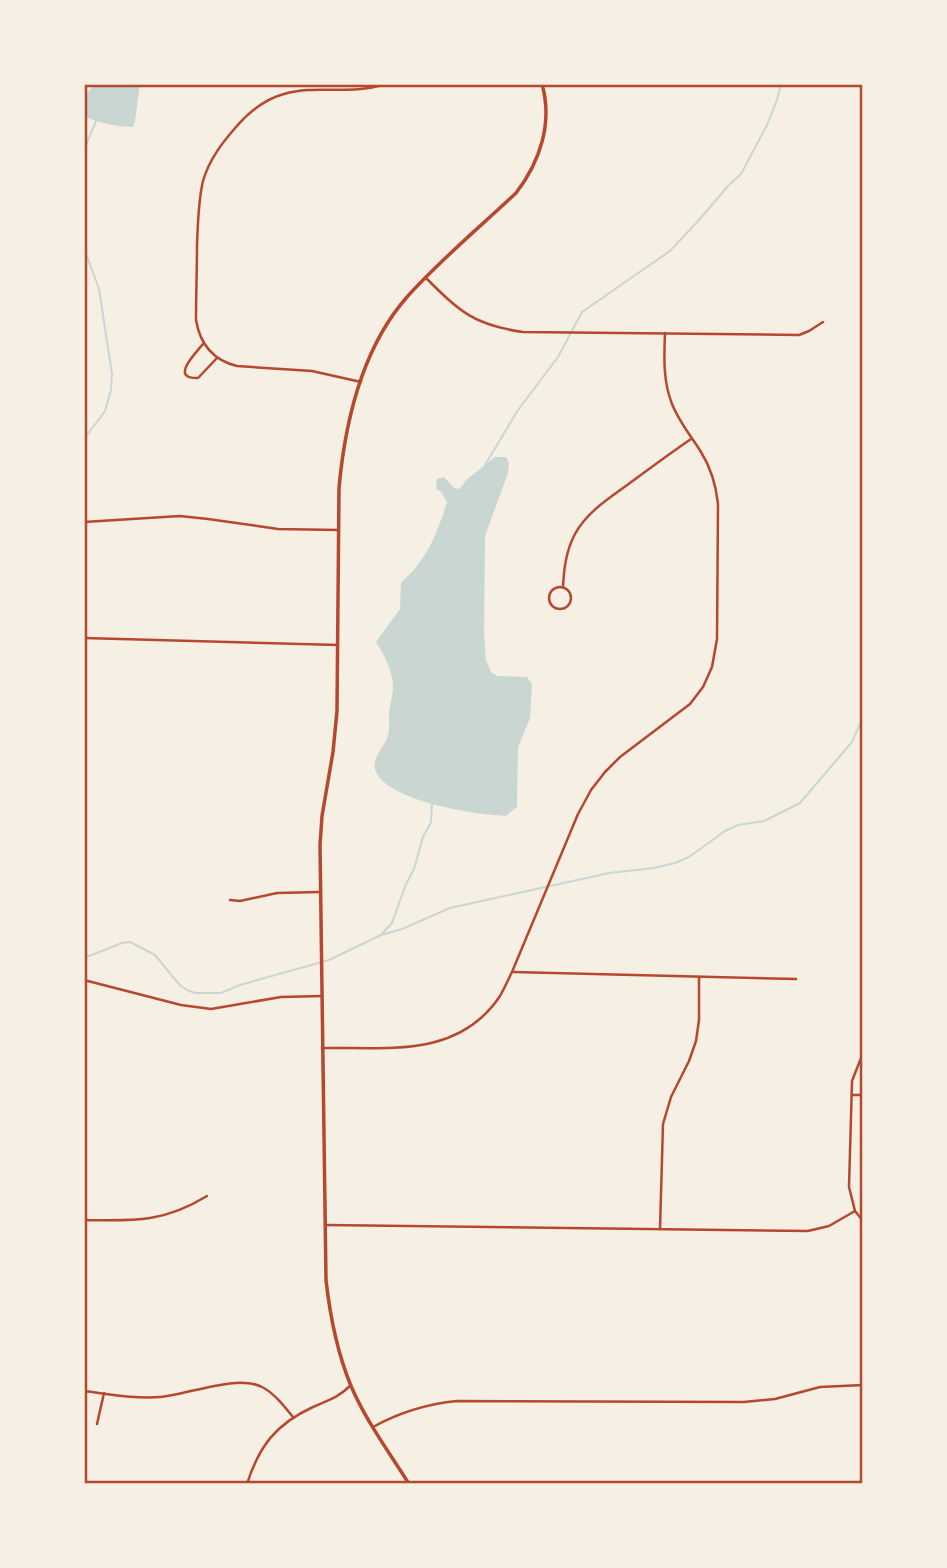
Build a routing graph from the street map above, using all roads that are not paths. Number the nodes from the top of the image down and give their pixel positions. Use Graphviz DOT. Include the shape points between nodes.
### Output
graph roads {
  1 [pos="384,84"];
  2 [pos="542,84"];
  3 [pos="426,278"];
  4 [pos="823,322"];
  5 [pos="665,333"];
  6 [pos="204,344"];
  7 [pos="217,358"];
  8 [pos="361,382"];
  9 [pos="691,439"];
  10 [pos="84,522"];
  11 [pos="338,530"];
  12 [pos="563,587"];
  13 [pos="84,638"];
  14 [pos="338,645"];
  15 [pos="320,892"];
  16 [pos="230,900"];
  17 [pos="512,972"];
  18 [pos="699,977"];
  19 [pos="796,979"];
  20 [pos="84,980"];
  21 [pos="321,996"];
  22 [pos="322,1048"];
  23 [pos="863,1054"];
  24 [pos="852,1095"];
  25 [pos="863,1095"];
  26 [pos="207,1196"];
  27 [pos="855,1211"];
  28 [pos="84,1220"];
  29 [pos="863,1222"];
  30 [pos="326,1225"];
  31 [pos="660,1229"];
  32 [pos="351,1385"];
  33 [pos="863,1385"];
  34 [pos="84,1391"];
  35 [pos="104,1393"];
  36 [pos="293,1417"];
  37 [pos="97,1424"];
  38 [pos="373,1427"];
  39 [pos="247,1484"];
  40 [pos="409,1484"];
  1 -- 6 [label="street" via="273,97 251,112 224,141 203,181 198,216 196,320"];
  2 -- 3 [label="street" via="544,134 531,171 516,193"];
  3 -- 5 [label="street" via="463,312 500,328"];
  3 -- 8 [label="street" via="386,326"];
  4 -- 5 [label="street" via="799,335"];
  5 -- 9 [label="street" via="668,391"];
  6 -- 7 [label="street"];
  6 -- 7 [label="street" via="186,364 187,375 198,378"];
  7 -- 8 [label="street" via="237,366 312,370"];
  8 -- 11 [label="street" via="342,455"];
  9 -- 12 [label="street" via="587,517 568,549"];
  9 -- 17 [label="street" via="710,470 718,504 717,639 712,667 690,704 620,757 591,790"];
  10 -- 11 [label="street" via="180,516 278,529"];
  11 -- 14 [label="street"];
  12 -- 12 [label="street" via="569,591 570,602 557,609 548,597 555,587"];
  13 -- 14 [label="street"];
  14 -- 15 [label="street" via="337,711 322,816"];
  15 -- 16 [label="street" via="277,892"];
  15 -- 21 [label="street"];
  17 -- 18 [label="street"];
  17 -- 22 [label="street" via="486,1013 447,1039 414,1047"];
  18 -- 19 [label="street"];
  18 -- 31 [label="street" via="696,1041 663,1124"];
  20 -- 21 [label="street" via="211,1009 281,997"];
  21 -- 22 [label="street"];
  22 -- 30 [label="street"];
  23 -- 24 [label="street" via="852,1081"];
  24 -- 25 [label="street"];
  24 -- 27 [label="street" via="849,1187"];
  26 -- 28 [label="street" via="154,1219"];
  27 -- 29 [label="street"];
  27 -- 31 [label="street" via="829,1226 808,1231"];
  30 -- 31 [label="street"];
  30 -- 32 [label="street" via="330,1312"];
  32 -- 36 [label="street" via="340,1396"];
  32 -- 38 [label="street"];
  33 -- 38 [label="street" via="820,1387 744,1402 437,1402"];
  34 -- 35 [label="street"];
  35 -- 36 [label="street" via="161,1397 247,1383 261,1386"];
  35 -- 37 [label="street"];
  36 -- 39 [label="street" via="274,1433 254,1463"];
  38 -- 40 [label="street"];
}
